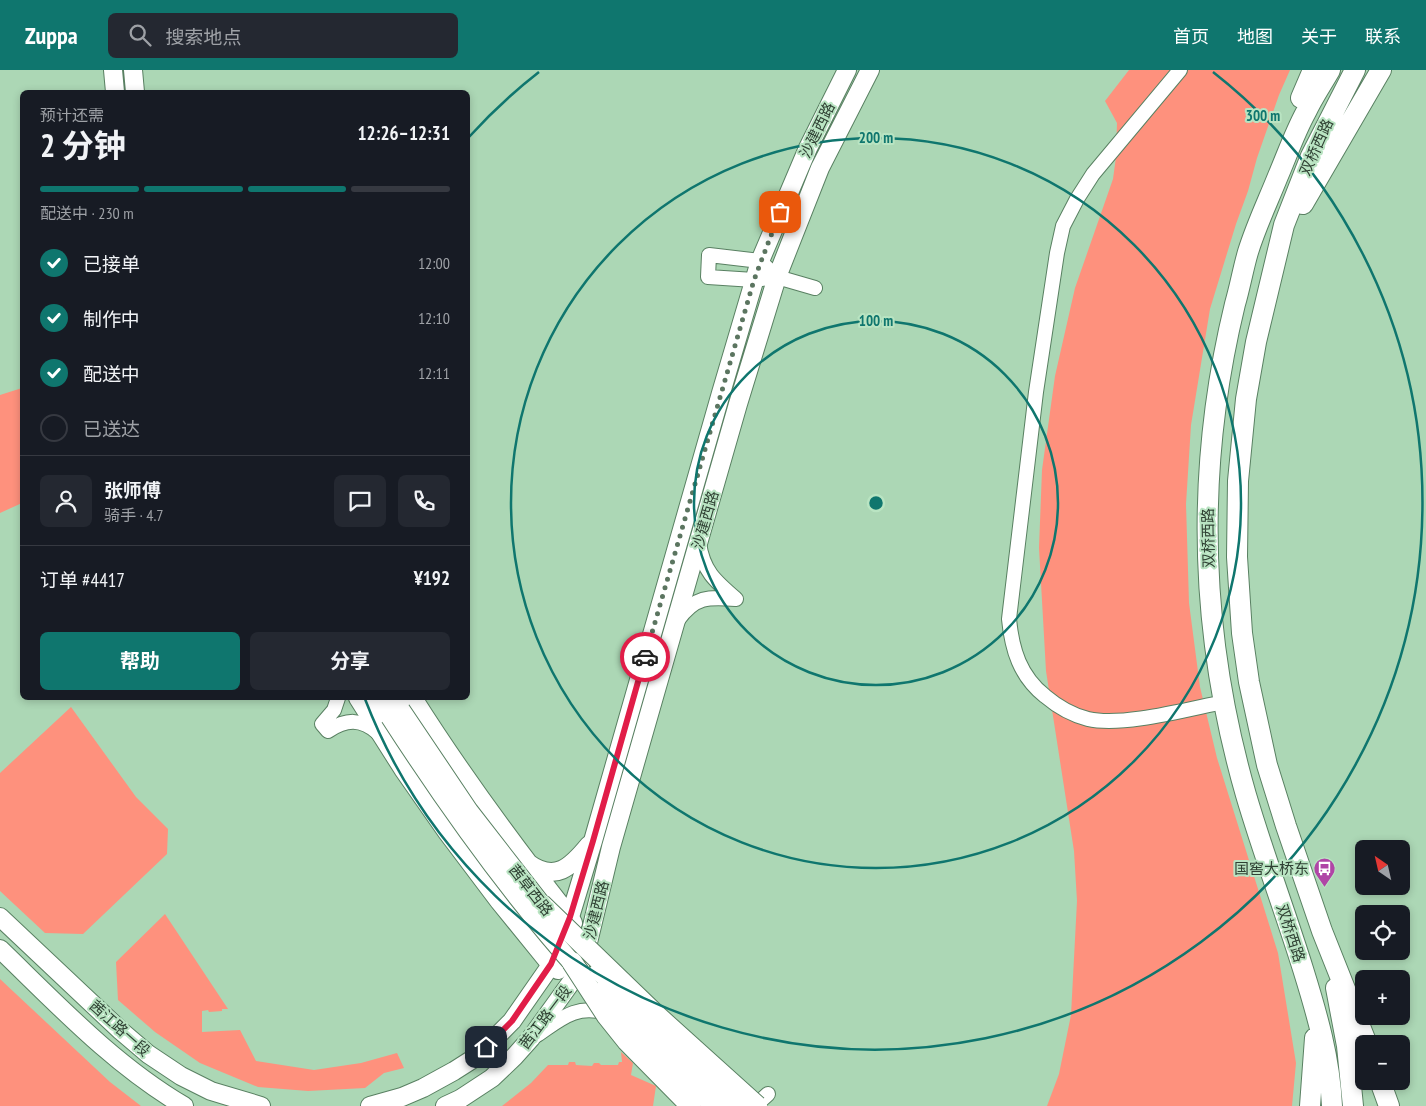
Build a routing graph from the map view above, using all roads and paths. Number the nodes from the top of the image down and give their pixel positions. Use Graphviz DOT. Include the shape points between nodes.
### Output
graph roads {
  1 [pos="113,70"];
  2 [pos="133,70"];
  3 [pos="847,70"];
  4 [pos="870,70"];
  5 [pos="1180,70"];
  6 [pos="1314,70"];
  7 [pos="1330,70"];
  8 [pos="1354,70"];
  9 [pos="1381,70"];
  10 [pos="115,90"];
  11 [pos="135,90"];
  12 [pos="760,261"];
  13 [pos="777,277"];
  14 [pos="754,280"];
  15 [pos="815,288"];
  16 [pos="1264,311"];
  17 [pos="1233,313"];
  18 [pos="699,541"];
  19 [pos="674,625"];
  20 [pos="337,700"];
  21 [pos="359,700"];
  22 [pos="384,700"];
  23 [pos="1224,702"];
  24 [pos="400,706"];
  25 [pos="384,739"];
  26 [pos="505,833"];
  27 [pos="593,841"];
  28 [pos="525,860"];
  29 [pos="469,862"];
  30 [pos="541,904"];
  31 [pos="0,917"];
  32 [pos="570,917"];
  33 [pos="1322,930"];
  34 [pos="0,949"];
  35 [pos="551,964"];
  36 [pos="577,965"];
  37 [pos="625,993"];
  38 [pos="606,1013"];
  39 [pos="1317,1014"];
  40 [pos="1363,1035"];
  41 [pos="531,1038"];
  42 [pos="1383,1090"];
  43 [pos="760,1102"];
  44 [pos="184,1106"];
  45 [pos="261,1106"];
  46 [pos="370,1106"];
  47 [pos="444,1106"];
  48 [pos="691,1106"];
  49 [pos="698,1106"];
  50 [pos="714,1106"];
  51 [pos="735,1106"];
  52 [pos="1310,1106"];
  53 [pos="1332,1106"];
  54 [pos="1353,1106"];
  55 [pos="1389,1106"];
  1 -- 10 [label="main road"];
  2 -- 11 [label="main road"];
  3 -- 12 [label="main road, 沙建西路" via="808,148"];
  4 -- 13 [label="main road, 沙建西路" via="820,168"];
  5 -- 23 [label="street" via="1093,174 1064,226 1036,392 1010,619 1011,639 1027,678 1039,692 1072,714 1111,721"];
  6 -- 17 [label="highway" via="1258,193 1241,251"];
  7 -- 17 [label="highway, 双桥西路" via="1305,112 1248,251"];
  8 -- 16 [label="highway, 双桥西路" via="1310,156 1284,225"];
  9 -- 16 [label="highway" via="1295,218 1283,245"];
  12 -- 13 [label="street"];
  12 -- 14 [label="main road, 沙建西路"];
  12 -- 14 [label="street" via="709,255 708,276"];
  13 -- 14 [label="street"];
  13 -- 15 [label="street"];
  13 -- 18 [label="main road, 沙建西路"];
  14 -- 27 [label="main road, 沙建西路"];
  16 -- 33 [label="highway, 双桥西路" via="1246,399 1238,481 1236,557 1242,633 1250,689 1267,765"];
  17 -- 23 [label="highway, 双桥西路" via="1211,438 1207,519 1210,598"];
  18 -- 19 [label="main road, 沙建西路"];
  18 -- 19 [label="street" via="707,570 736,599 704,598 684,611"];
  19 -- 36 [label="main road, 沙建西路"];
  20 -- 25 [label="street" via="334,710 322,724 328,731 342,723 359,722"];
  21 -- 25 [label="main road"];
  22 -- 24 [label="main road, 茜草西路"];
  23 -- 39 [label="highway, 双桥西路" via="1249,805"];
  24 -- 26 [label="main road" via="450,755"];
  24 -- 30 [label="main road, 茜草西路, bridge" via="469,811"];
  24 -- 36 [label="main road, 茜草西路, bridge" via="458,820 530,913"];
  25 -- 29 [label="main road"];
  26 -- 28 [label="main road"];
  26 -- 29 [label="main road"];
  27 -- 28 [label="main road" via="560,872 544,872"];
  27 -- 32 [label="main road, 沙建西路"];
  28 -- 32 [label="main road"];
  29 -- 35 [label="main road"];
  30 -- 43 [label="highway, bridge" via="655,1014"];
  30 -- 51 [label="main road, 茜草西路, bridge" via="619,994 687,1064"];
  31 -- 45 [label="main road, 茜江路一段" via="148,1054 180,1076 211,1091"];
  32 -- 35 [label="main road, 沙建西路"];
  32 -- 36 [label="main road"];
  33 -- 40 [label="highway"];
  33 -- 54 [label="highway" via="1347,1046"];
  34 -- 44 [label="main road, 茜江路一段" via="122,1063"];
  35 -- 36 [label="main road"];
  35 -- 46 [label="main road, 茜江路一段" via="512,1021 476,1057 423,1088"];
  36 -- 37 [label="street"];
  36 -- 38 [label="street"];
  36 -- 41 [label="main road, 茜江路一段"];
  36 -- 48 [label="highway, bridge" via="607,1016 627,1042"];
  36 -- 50 [label="main road, 茜草西路, bridge" via="647,1043"];
  37 -- 38 [label="street"];
  37 -- 51 [label="street"];
  38 -- 41 [label="street" via="593,1009 574,1012"];
  38 -- 49 [label="street"];
  39 -- 52 [label="highway"];
  39 -- 53 [label="highway, 双桥西路"];
  41 -- 47 [label="main road, 茜江路一段" via="492,1078"];
  42 -- 55 [label="highway"];
}
